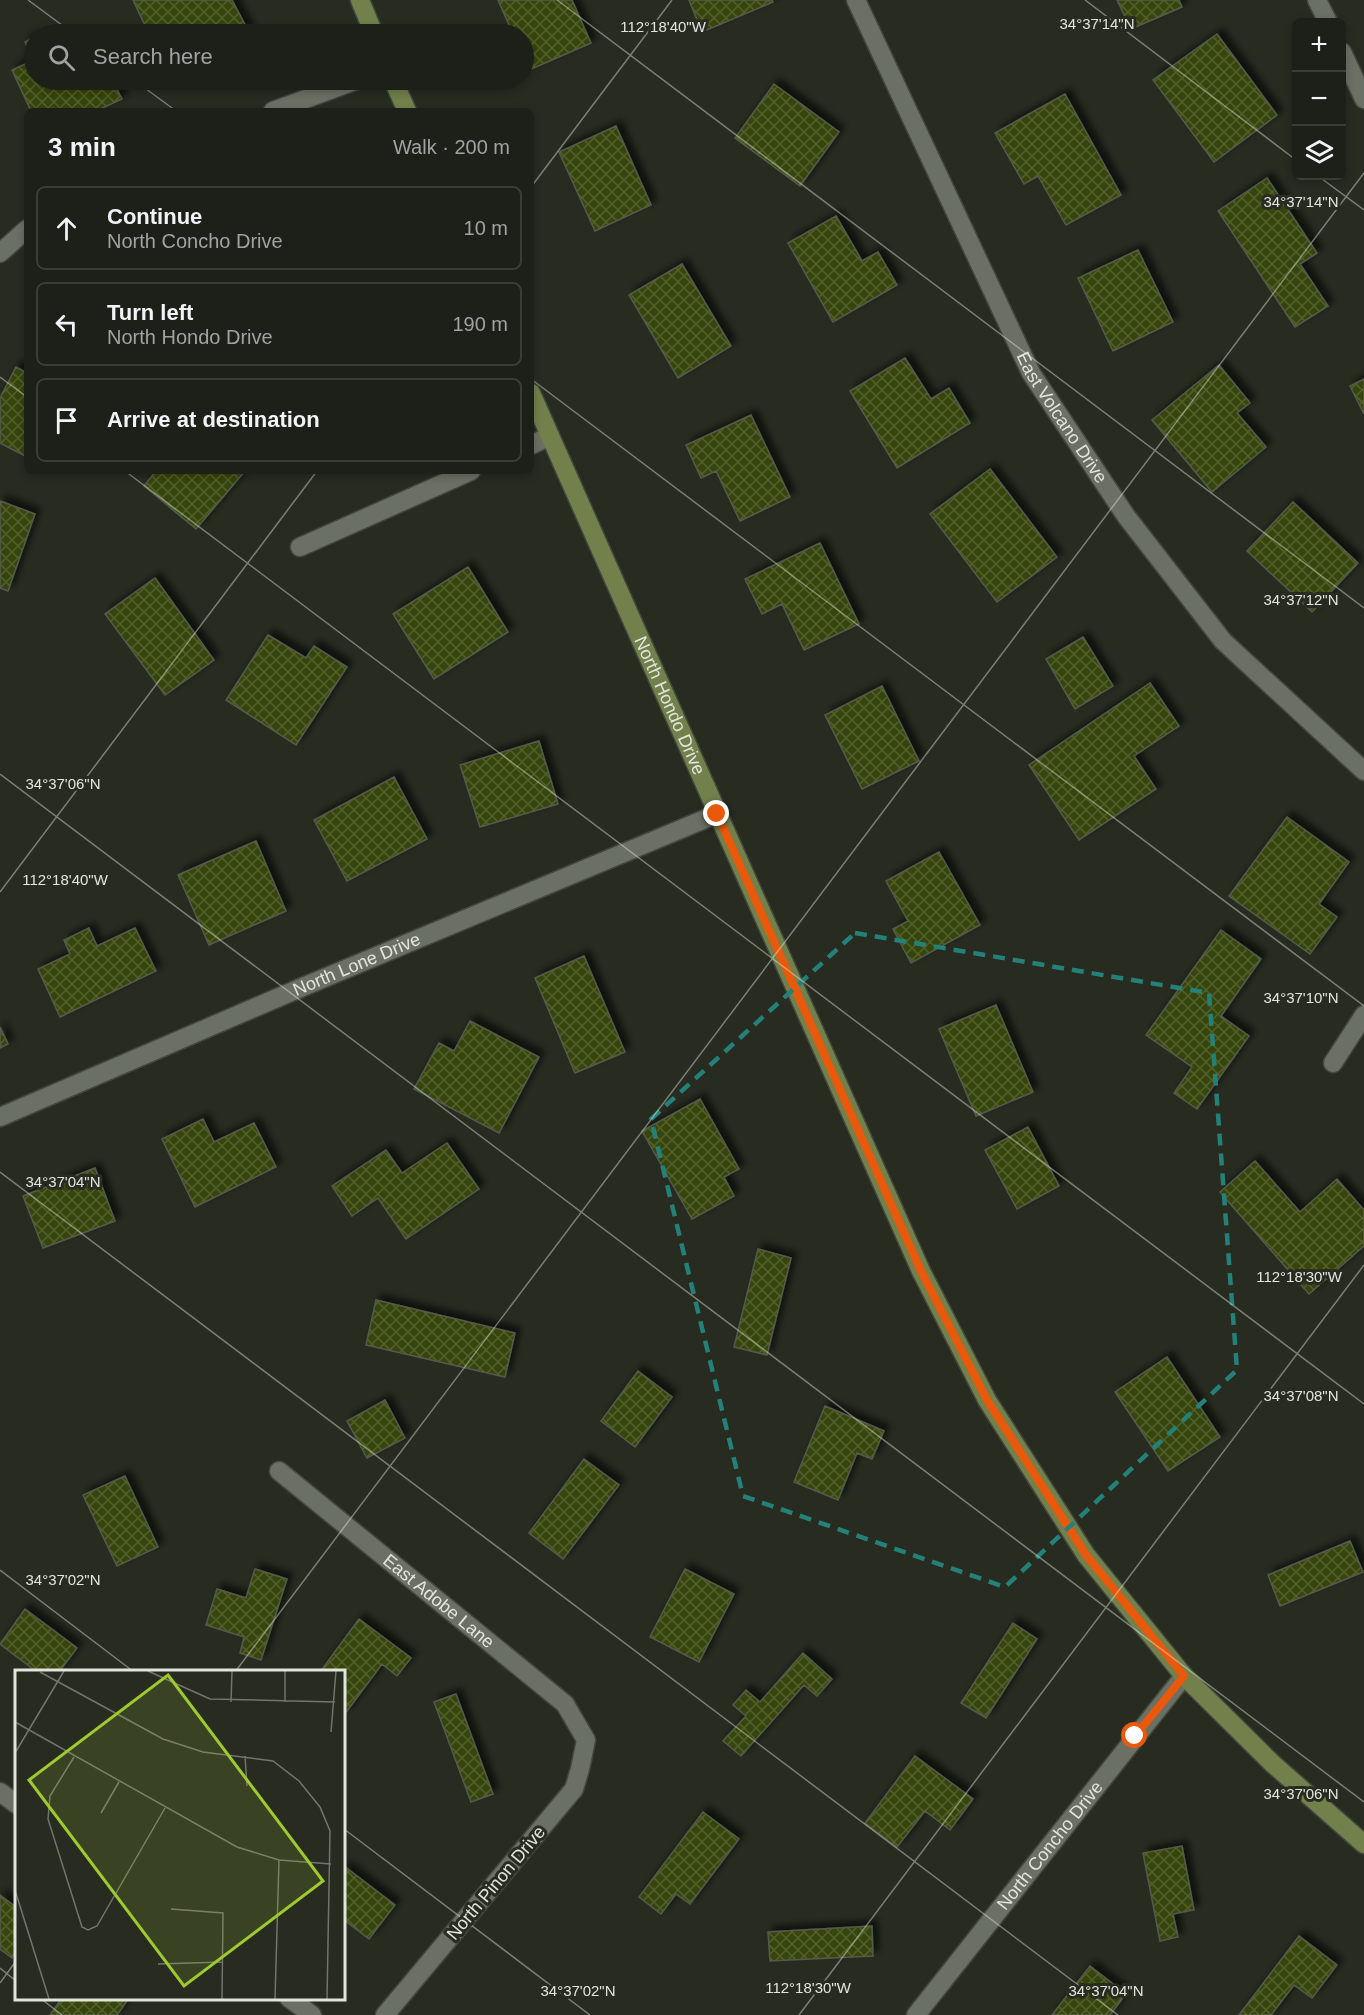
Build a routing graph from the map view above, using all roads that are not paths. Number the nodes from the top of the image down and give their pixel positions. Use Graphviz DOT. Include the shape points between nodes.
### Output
graph roads {
  1 [pos="360,0"];
  2 [pos="856,0"];
  3 [pos="1317,0"];
  4 [pos="1326,18"];
  5 [pos="370,24"];
  6 [pos="1346,62"];
  7 [pos="330,90"];
  8 [pos="398,90"];
  9 [pos="1364,99"];
  10 [pos="281,108"];
  11 [pos="406,108"];
  12 [pos="24,232"];
  13 [pos="0,254"];
  14 [pos="534,400"];
  15 [pos="550,436"];
  16 [pos="534,444"];
  17 [pos="464,474"];
  18 [pos="300,547"];
  19 [pos="1364,771"];
  20 [pos="717,814"];
  21 [pos="1364,1015"];
  22 [pos="1333,1063"];
  23 [pos="0,1117"];
  24 [pos="279,1471"];
  25 [pos="1184,1676"];
  26 [pos="586,1740"];
  27 [pos="0,1792"];
  28 [pos="15,1803"];
  29 [pos="1364,1844"];
  30 [pos="292,2000"];
  31 [pos="312,2015"];
  32 [pos="385,2015"];
  33 [pos="916,2015"];
  1 -- 5 [label="street"];
  2 -- 19 [label="street, East Volcano Drive" via="1031,373 1075,440 1126,516 1222,641"];
  3 -- 4 [label="street"];
  6 -- 9 [label="street"];
  7 -- 10 [label="street"];
  8 -- 11 [label="street"];
  12 -- 13 [label="street"];
  14 -- 15 [label="street, North Hondo Drive"];
  15 -- 16 [label="street"];
  15 -- 20 [label="street, North Hondo Drive"];
  17 -- 18 [label="street"];
  20 -- 23 [label="street, North Lone Drive"];
  20 -- 25 [label="street, North Hondo Drive" via="921,1271 987,1400 1086,1555"];
  21 -- 22 [label="street"];
  24 -- 26 [label="street, East Adobe Lane" via="565,1704"];
  25 -- 29 [label="street, North Hondo Drive" via="1273,1764"];
  25 -- 33 [label="street, North Concho Drive"];
  26 -- 32 [label="street, North Pinon Drive" via="574,1789"];
  27 -- 28 [label="street"];
  30 -- 31 [label="street"];
}
